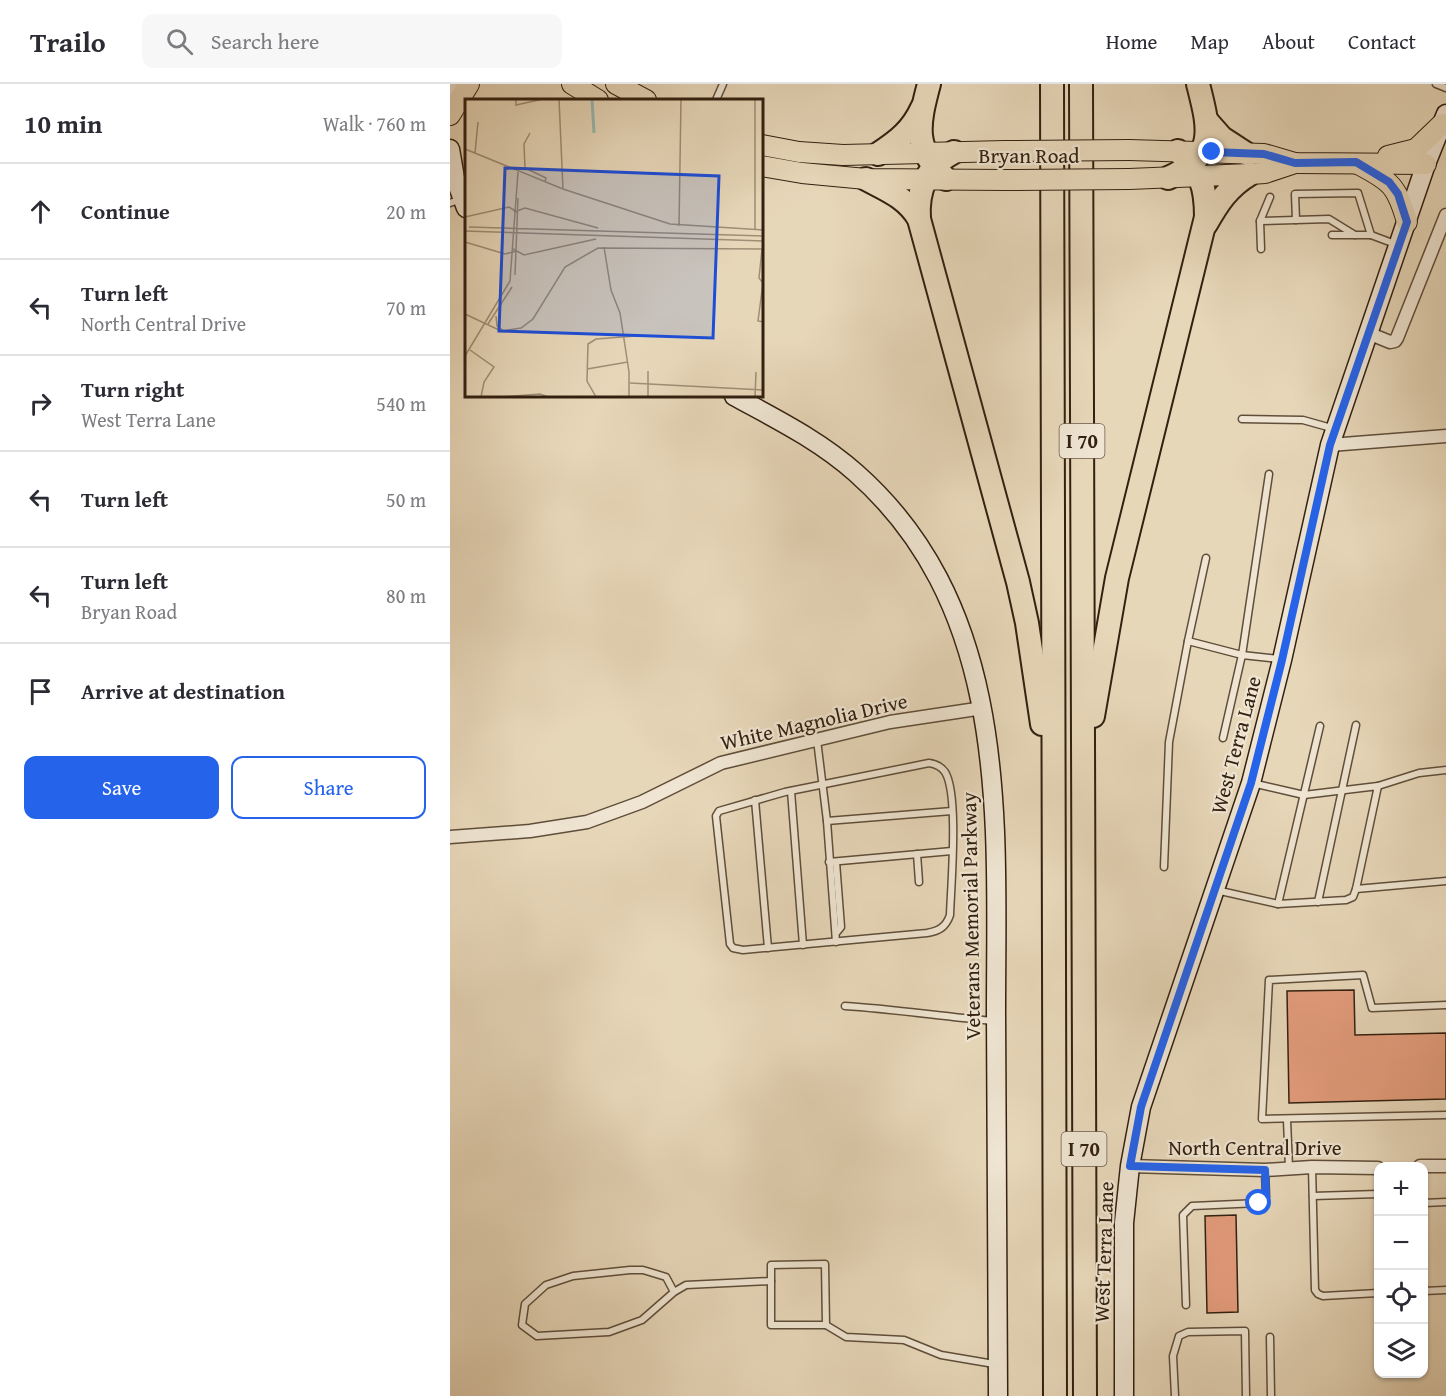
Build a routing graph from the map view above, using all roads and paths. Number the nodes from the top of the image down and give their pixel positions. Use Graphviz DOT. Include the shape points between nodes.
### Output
graph roads {
  1 [pos="454,84"];
  2 [pos="469,84"];
  3 [pos="572,84"];
  4 [pos="616,84"];
  5 [pos="723,84"];
  6 [pos="928,84"];
  7 [pos="1052,84"];
  8 [pos="1081,84"];
  9 [pos="1198,84"];
  10 [pos="1436,84"];
  11 [pos="1446,88"];
  12 [pos="596,99"];
  13 [pos="644,99"];
  14 [pos="716,99"];
  15 [pos="450,107"];
  16 [pos="922,107"];
  17 [pos="450,115"];
  18 [pos="1444,119"];
  19 [pos="1207,121"];
  20 [pos="764,145"];
  21 [pos="450,149"];
  22 [pos="954,152"];
  23 [pos="878,154"];
  24 [pos="1193,161"];
  25 [pos="1356,162"];
  26 [pos="1247,164"];
  27 [pos="1426,164"];
  28 [pos="764,166"];
  29 [pos="932,170"];
  30 [pos="1168,178"];
  31 [pos="866,179"];
  32 [pos="1270,197"];
  33 [pos="460,203"];
  34 [pos="1446,215"];
  35 [pos="919,219"];
  36 [pos="1296,220"];
  37 [pos="1260,221"];
  38 [pos="1407,222"];
  39 [pos="1204,228"];
  40 [pos="1332,235"];
  41 [pos="1355,235"];
  42 [pos="1371,235"];
  43 [pos="1398,245"];
  44 [pos="1261,249"];
  45 [pos="1368,333"];
  46 [pos="738,398"];
  47 [pos="1242,419"];
  48 [pos="1446,436"];
  49 [pos="1333,437"];
  50 [pos="1269,474"];
  51 [pos="1206,558"];
  52 [pos="1188,641"];
  53 [pos="1242,655"];
  54 [pos="1282,660"];
  55 [pos="983,708"];
  56 [pos="1356,725"];
  57 [pos="1320,726"];
  58 [pos="1223,738"];
  59 [pos="817,740"];
  60 [pos="1446,770"];
  61 [pos="1251,783"];
  62 [pos="824,784"];
  63 [pos="1054,785"];
  64 [pos="1378,786"];
  65 [pos="1341,790"];
  66 [pos="791,791"];
  67 [pos="1305,795"];
  68 [pos="1083,798"];
  69 [pos="755,800"];
  70 [pos="952,811"];
  71 [pos="827,821"];
  72 [pos="450,837"];
  73 [pos="952,851"];
  74 [pos="917,854"];
  75 [pos="833,862"];
  76 [pos="1164,867"];
  77 [pos="1446,881"];
  78 [pos="919,882"];
  79 [pos="1356,889"];
  80 [pos="1216,890"];
  81 [pos="1318,902"];
  82 [pos="1278,904"];
  83 [pos="837,942"];
  84 [pos="803,945"];
  85 [pos="768,948"];
  86 [pos="1446,1005"];
  87 [pos="845,1006"];
  88 [pos="996,1021"];
  89 [pos="1446,1116"];
  90 [pos="1287,1120"];
  91 [pos="1130,1166"];
  92 [pos="1446,1166"];
  93 [pos="1312,1167"];
  94 [pos="1428,1167"];
  95 [pos="1289,1168"];
  96 [pos="1374,1168"];
  97 [pos="1265,1170"];
  98 [pos="1374,1194"];
  99 [pos="1313,1196"];
  100 [pos="1446,1202"];
  101 [pos="1428,1203"];
  102 [pos="771,1281"];
  103 [pos="1446,1290"];
  104 [pos="1428,1291"];
  105 [pos="674,1292"];
  106 [pos="1374,1293"];
  107 [pos="1185,1305"];
  108 [pos="826,1325"];
  109 [pos="1270,1337"];
  110 [pos="998,1365"];
  111 [pos="998,1396"];
  112 [pos="1055,1396"];
  113 [pos="1085,1396"];
  114 [pos="1124,1396"];
  115 [pos="1175,1396"];
  116 [pos="1246,1396"];
  117 [pos="1271,1396"];
  1 -- 15 [label="street"];
  2 -- 17 [label="main road"];
  3 -- 12 [label="main road"];
  4 -- 13 [label="main road"];
  5 -- 14 [label="lane"];
  6 -- 16 [label="highway"];
  7 -- 63 [label="highway, I 70"];
  8 -- 68 [label="highway, I 70"];
  9 -- 19 [label="highway"];
  10 -- 11 [label="lane"];
  16 -- 23 [label="highway" via="908,132"];
  16 -- 29 [label="highway" via="921,125"];
  18 -- 25 [label="main road" via="1416,149"];
  18 -- 27 [label="street, West Terra Lane"];
  19 -- 24 [label="highway" via="1206,140"];
  19 -- 26 [label="highway"];
  20 -- 23 [label="main road, Bryan Road" via="810,153"];
  21 -- 33 [label="street"];
  22 -- 24 [label="main road, Bryan Road, bridge" via="1129,150"];
  22 -- 29 [label="highway"];
  23 -- 29 [label="main road, Bryan Road"];
  24 -- 26 [label="main road, Bryan Road"];
  24 -- 30 [label="highway"];
  24 -- 39 [label="highway" via="1205,196"];
  25 -- 26 [label="main road, Bryan Road" via="1295,163 1264,154"];
  25 -- 27 [label="main road, Bryan Road"];
  25 -- 38 [label="main road" via="1389,182 1398,194"];
  26 -- 39 [label="highway"];
  27 -- 38 [label="street, West Terra Lane"];
  28 -- 31 [label="main road, Bryan Road"];
  29 -- 30 [label="main road, Bryan Road, bridge" via="1005,180"];
  29 -- 31 [label="main road, Bryan Road"];
  29 -- 35 [label="highway" via="919,194"];
  31 -- 35 [label="highway" via="901,198"];
  32 -- 37 [label="lane"];
  34 -- 45 [label="street" via="1395,341"];
  35 -- 63 [label="highway" via="1018,582"];
  36 -- 37 [label="lane"];
  36 -- 41 [label="lane" via="1329,219"];
  36 -- 42 [label="lane" via="1296,194 1358,193"];
  37 -- 44 [label="lane"];
  38 -- 43 [label="street, West Terra Lane"];
  39 -- 68 [label="highway" via="1117,578"];
  40 -- 41 [label="lane"];
  41 -- 42 [label="lane"];
  42 -- 43 [label="lane"];
  43 -- 45 [label="street, West Terra Lane"];
  45 -- 49 [label="street, West Terra Lane"];
  46 -- 55 [label="street, Veterans Memorial Parkway" via="827,449 870,486 901,521 934,570 955,613"];
  47 -- 49 [label="lane" via="1303,420"];
  48 -- 49 [label="street"];
  49 -- 54 [label="street, West Terra Lane"];
  50 -- 53 [label="lane"];
  51 -- 52 [label="lane"];
  52 -- 53 [label="lane"];
  52 -- 76 [label="lane" via="1169,742"];
  53 -- 54 [label="lane"];
  53 -- 58 [label="lane"];
  54 -- 61 [label="street, West Terra Lane"];
  55 -- 59 [label="street, White Magnolia Drive" via="890,722"];
  55 -- 88 [label="street, Veterans Memorial Parkway" via="996,838"];
  56 -- 65 [label="lane"];
  57 -- 67 [label="lane"];
  59 -- 62 [label="lane"];
  59 -- 72 [label="street, White Magnolia Drive" via="721,763 642,802 587,822"];
  60 -- 64 [label="lane" via="1419,772"];
  61 -- 67 [label="lane"];
  61 -- 80 [label="street, West Terra Lane"];
  62 -- 66 [label="lane"];
  62 -- 70 [label="lane" via="929,763 945,773 949,781"];
  62 -- 71 [label="lane"];
  63 -- 112 [label="highway, I 70"];
  64 -- 65 [label="lane"];
  64 -- 79 [label="lane"];
  65 -- 67 [label="lane"];
  65 -- 81 [label="lane"];
  66 -- 69 [label="lane"];
  66 -- 84 [label="lane"];
  67 -- 82 [label="lane"];
  68 -- 113 [label="highway, I 70"];
  69 -- 85 [label="lane"];
  69 -- 85 [label="lane" via="716,816 730,944 743,950"];
  70 -- 71 [label="lane"];
  70 -- 73 [label="lane"];
  71 -- 75 [label="lane"];
  73 -- 74 [label="lane"];
  73 -- 83 [label="lane" via="950,915 938,931"];
  74 -- 75 [label="lane"];
  74 -- 78 [label="lane"];
  75 -- 83 [label="lane"];
  77 -- 79 [label="lane"];
  79 -- 81 [label="lane" via="1353,897 1346,900"];
  80 -- 82 [label="lane"];
  80 -- 91 [label="street, West Terra Lane" via="1141,1107"];
  81 -- 82 [label="lane"];
  83 -- 84 [label="lane"];
  84 -- 85 [label="lane"];
  86 -- 90 [label="lane" via="1372,1008 1363,975 1269,980 1262,1119"];
  87 -- 88 [label="lane"];
  88 -- 110 [label="street, Veterans Memorial Parkway"];
  89 -- 90 [label="lane"];
  90 -- 95 [label="lane"];
  91 -- 97 [label="street, North Central Drive"];
  91 -- 114 [label="street, West Terra Lane" via="1124,1224"];
  92 -- 94 [label="street"];
  93 -- 95 [label="street, North Central Drive"];
  93 -- 96 [label="street, North Central Drive"];
  93 -- 99 [label="lane"];
  95 -- 97 [label="street, North Central Drive"];
  97 -- 107 [label="lane" via="1266,1197 1259,1203 1192,1206 1183,1215"];
  98 -- 99 [label="lane"];
  99 -- 106 [label="lane" via="1315,1290 1323,1296"];
  100 -- 101 [label="lane"];
  102 -- 105 [label="lane" via="686,1285"];
  102 -- 108 [label="lane" via="771,1325"];
  102 -- 108 [label="lane" via="771,1265 825,1264"];
  103 -- 104 [label="lane"];
  105 -- 105 [label="lane" via="642,1320 609,1332 537,1336 522,1325 525,1304 546,1286 573,1276 643,1270 666,1277"];
  108 -- 110 [label="lane" via="846,1337 904,1340 941,1355"];
  109 -- 117 [label="lane"];
  110 -- 111 [label="street, Veterans Memorial Parkway"];
  115 -- 116 [label="lane" via="1173,1356 1179,1336 1188,1332 1245,1331"];
}
